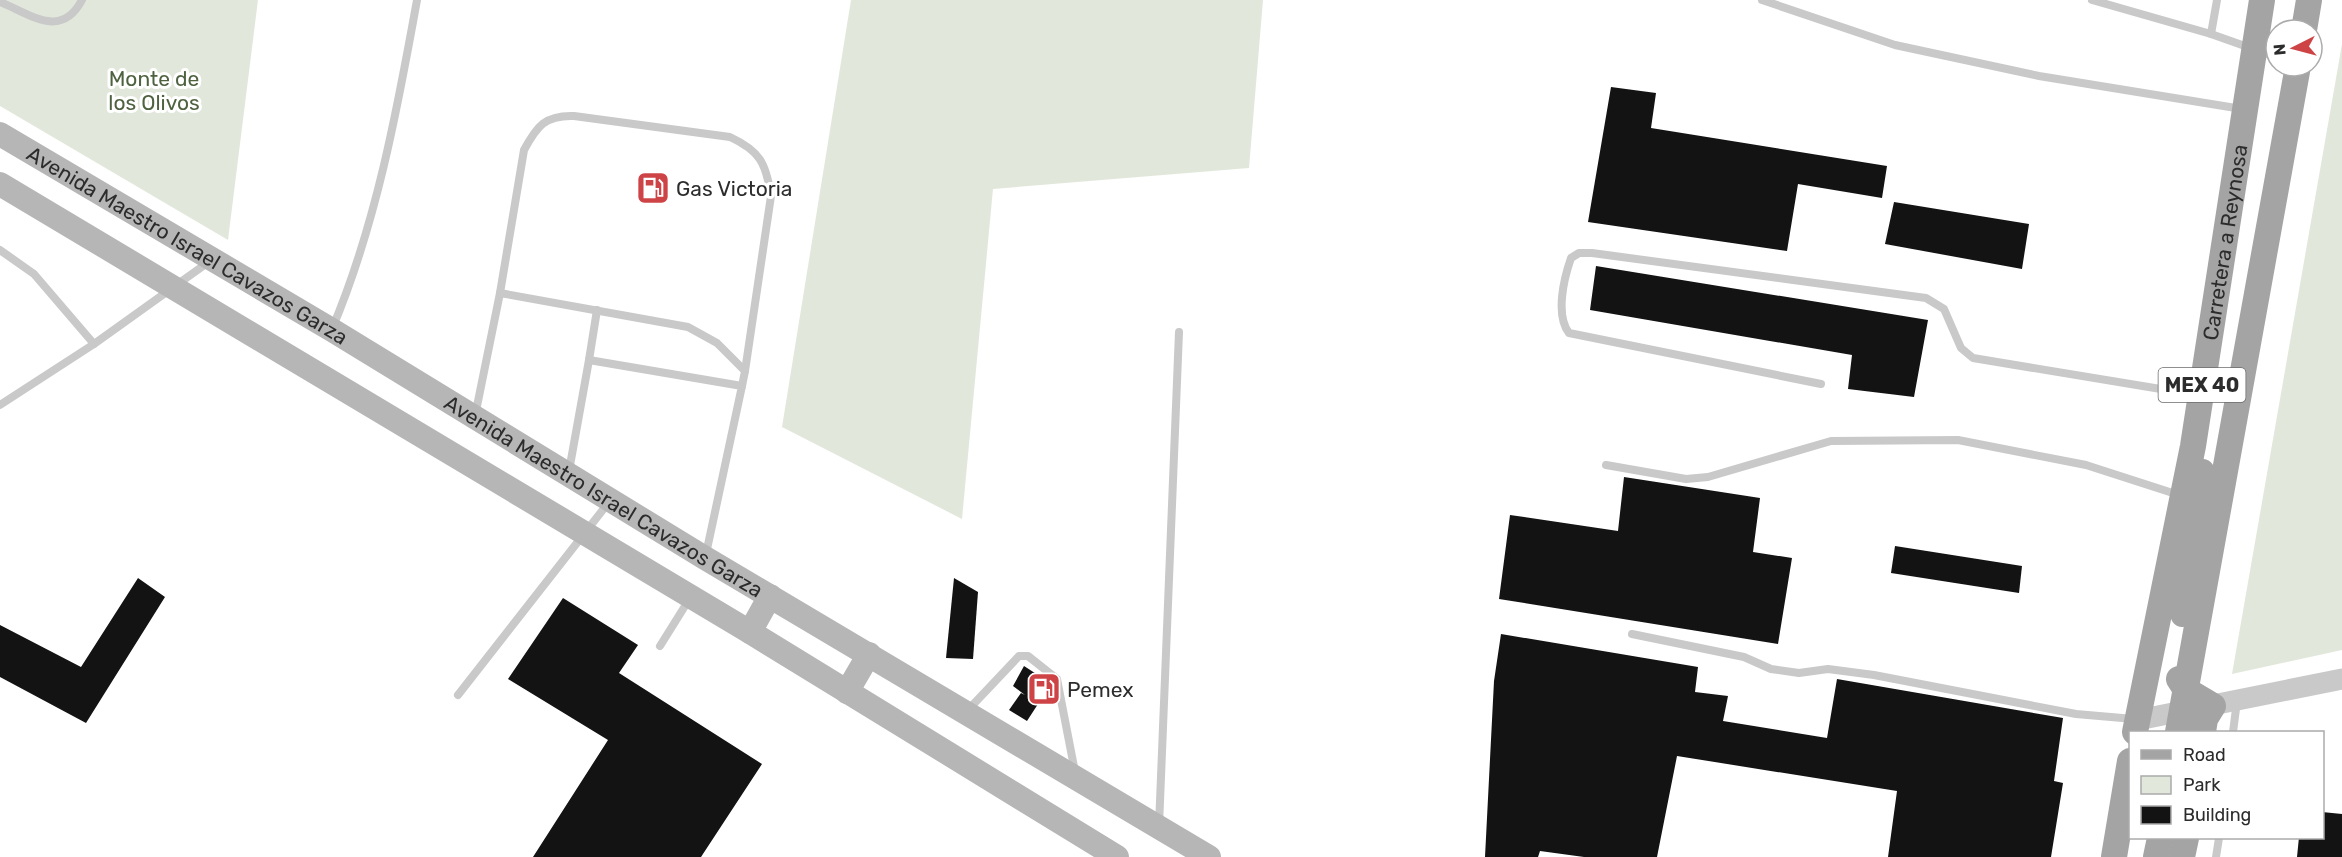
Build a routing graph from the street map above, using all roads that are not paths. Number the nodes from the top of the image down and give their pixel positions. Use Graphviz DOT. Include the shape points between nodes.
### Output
graph roads {
  1 [pos="82,0"];
  2 [pos="417,0"];
  3 [pos="1762,0"];
  4 [pos="2092,0"];
  5 [pos="2217,0"];
  6 [pos="2262,0"];
  7 [pos="2308,0"];
  8 [pos="0,2"];
  9 [pos="2306,18"];
  10 [pos="2211,34"];
  11 [pos="2264,35"];
  12 [pos="2264,53"];
  13 [pos="2264,56"];
  14 [pos="2296,78"];
  15 [pos="2245,110"];
  16 [pos="0,134"];
  17 [pos="0,184"];
  18 [pos="0,250"];
  19 [pos="213,259"];
  20 [pos="173,287"];
  21 [pos="500,293"];
  22 [pos="597,310"];
  23 [pos="332,330"];
  24 [pos="1179,332"];
  25 [pos="94,344"];
  26 [pos="589,360"];
  27 [pos="745,371"];
  28 [pos="1821,384"];
  29 [pos="742,386"];
  30 [pos="2201,396"];
  31 [pos="0,405"];
  32 [pos="475,417"];
  33 [pos="2193,446"];
  34 [pos="1606,465"];
  35 [pos="568,473"];
  36 [pos="2182,496"];
  37 [pos="611,500"];
  38 [pos="585,535"];
  39 [pos="705,558"];
  40 [pos="690,596"];
  41 [pos="770,596"];
  42 [pos="750,632"];
  43 [pos="1632,634"];
  44 [pos="660,646"];
  45 [pos="869,654"];
  46 [pos="2342,679"];
  47 [pos="847,692"];
  48 [pos="458,695"];
  49 [pos="2225,704"];
  50 [pos="966,712"];
  51 [pos="2182,712"];
  52 [pos="2137,726"];
  53 [pos="2202,731"];
  54 [pos="2233,731"];
  55 [pos="2129,767"];
  56 [pos="1076,779"];
  57 [pos="1159,826"];
  58 [pos="2160,839"];
  59 [pos="2186,839"];
  60 [pos="2218,839"];
  61 [pos="1117,857"];
  62 [pos="1209,857"];
  63 [pos="2114,857"];
  64 [pos="2156,857"];
  65 [pos="2182,857"];
  66 [pos="2216,857"];
  1 -- 8 [label="lane" via="71,16 49,21 35,19"];
  2 -- 23 [label="lane" via="374,204"];
  3 -- 15 [label="lane" via="1895,45 2039,76"];
  4 -- 10 [label="lane"];
  5 -- 10 [label="lane"];
  6 -- 11 [label="main road, Carretera a Reynosa / MEX 40"];
  7 -- 9 [label="main road"];
  10 -- 12 [label="lane"];
  13 -- 15 [label="main road, Carretera a Reynosa / MEX 40"];
  14 -- 51 [label="main road, Carretera a Reynosa / MEX 40"];
  15 -- 30 [label="main road, Carretera a Reynosa / MEX 40"];
  16 -- 19 [label="main road, Avenida Maestro Israel Cavazos Garza"];
  17 -- 20 [label="main road, Avenida Maestro Israel Cavazos Garza"];
  18 -- 25 [label="lane" via="34,274"];
  19 -- 20 [label="lane"];
  19 -- 23 [label="main road, Avenida Maestro Israel Cavazos Garza"];
  20 -- 25 [label="lane"];
  20 -- 38 [label="main road, Avenida Maestro Israel Cavazos Garza"];
  21 -- 22 [label="lane"];
  21 -- 27 [label="lane" via="524,150 544,122 558,116 574,116 730,137 760,157 771,196"];
  21 -- 32 [label="lane"];
  22 -- 26 [label="lane"];
  22 -- 27 [label="lane" via="688,327 717,343"];
  23 -- 32 [label="main road, Avenida Maestro Israel Cavazos Garza"];
  24 -- 57 [label="lane"];
  25 -- 31 [label="lane"];
  26 -- 29 [label="lane"];
  26 -- 35 [label="lane"];
  27 -- 29 [label="lane"];
  28 -- 30 [label="lane" via="1569,333 1563,326 1562,314 1571,258 1579,253 1592,253 1926,297 1944,309 1961,348 1973,358"];
  29 -- 39 [label="lane"];
  30 -- 33 [label="main road, Carretera a Reynosa / MEX 40"];
  32 -- 35 [label="main road, Avenida Maestro Israel Cavazos Garza"];
  33 -- 36 [label="main road, Carretera a Reynosa / MEX 40"];
  33 -- 51 [label="main road" via="2202,480 2177,657"];
  34 -- 36 [label="lane" via="1686,479 1708,477 1831,441 1958,440 2086,465"];
  35 -- 37 [label="main road, Avenida Maestro Israel Cavazos Garza"];
  36 -- 52 [label="main road, Carretera a Reynosa / MEX 40"];
  37 -- 38 [label="lane"];
  37 -- 39 [label="main road, Avenida Maestro Israel Cavazos Garza"];
  38 -- 40 [label="main road, Avenida Maestro Israel Cavazos Garza"];
  38 -- 48 [label="lane"];
  39 -- 41 [label="main road, Avenida Maestro Israel Cavazos Garza"];
  40 -- 42 [label="main road, Avenida Maestro Israel Cavazos Garza"];
  40 -- 44 [label="lane"];
  41 -- 42 [label="main road"];
  41 -- 45 [label="main road, Avenida Maestro Israel Cavazos Garza"];
  42 -- 47 [label="main road, Avenida Maestro Israel Cavazos Garza"];
  43 -- 52 [label="lane" via="1744,657 1771,669 1799,673 1828,669 1874,675"];
  45 -- 47 [label="main road"];
  45 -- 50 [label="main road, Avenida Maestro Israel Cavazos Garza"];
  46 -- 49 [label="street"];
  47 -- 61 [label="main road, Avenida Maestro Israel Cavazos Garza"];
  49 -- 51 [label="main road"];
  49 -- 53 [label="main road" via="2205,719"];
  49 -- 54 [label="lane"];
  50 -- 56 [label="main road, Avenida Maestro Israel Cavazos Garza"];
  50 -- 56 [label="lane" via="1019,656 1028,656 1057,679"];
  51 -- 52 [label="street"];
  55 -- 63 [label="main road"];
  56 -- 57 [label="main road, Avenida Maestro Israel Cavazos Garza"];
  57 -- 62 [label="main road, Avenida Maestro Israel Cavazos Garza"];
  58 -- 64 [label="main road"];
  59 -- 65 [label="main road"];
  60 -- 66 [label="lane"];
}
